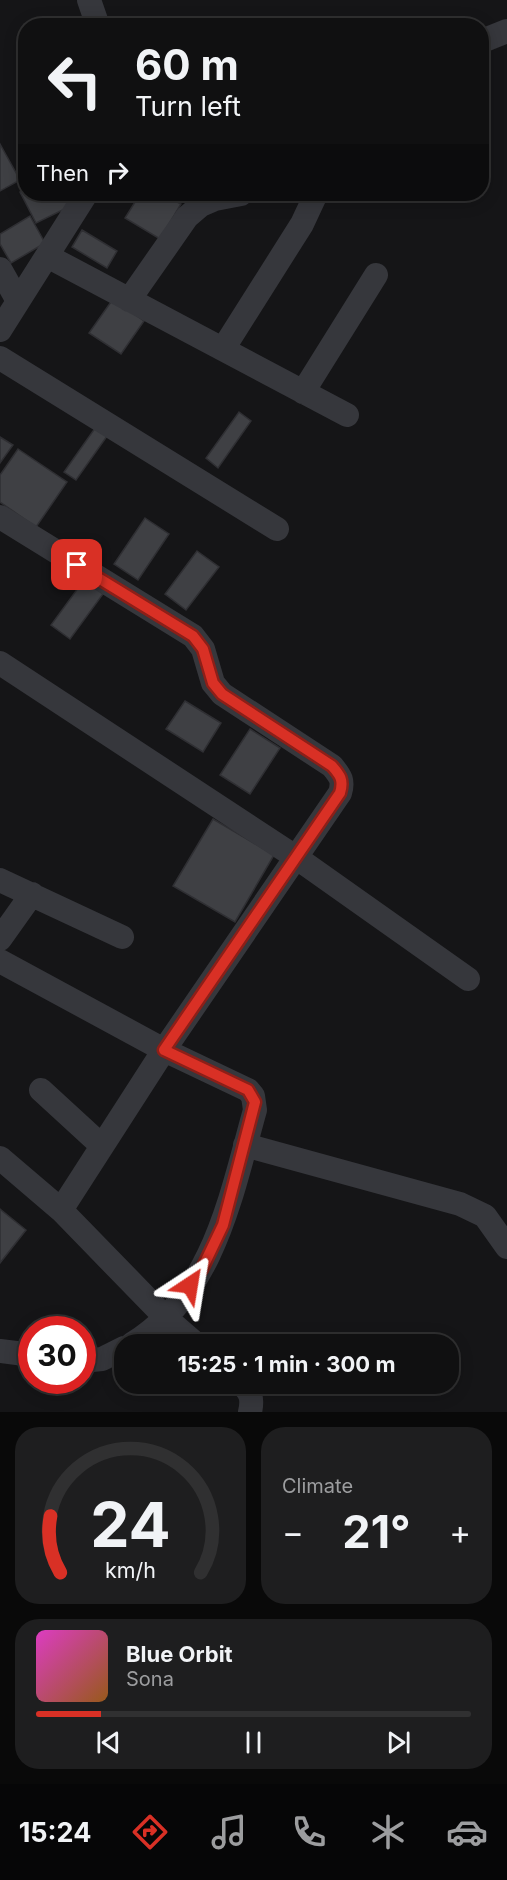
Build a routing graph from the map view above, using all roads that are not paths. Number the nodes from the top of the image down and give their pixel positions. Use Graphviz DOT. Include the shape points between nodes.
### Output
graph roads {
  1 [pos="89,0"];
  2 [pos="95,18"];
  3 [pos="507,31"];
  4 [pos="489,39"];
  5 [pos="81,201"];
  6 [pos="212,201"];
  7 [pos="313,201"];
  8 [pos="46,256"];
  9 [pos="0,269"];
  10 [pos="376,275"];
  11 [pos="129,300"];
  12 [pos="18,301"];
  13 [pos="0,330"];
  14 [pos="223,349"];
  15 [pos="0,358"];
  16 [pos="303,392"];
  17 [pos="347,416"];
  18 [pos="0,517"];
  19 [pos="277,529"];
  20 [pos="0,663"];
  21 [pos="297,858"];
  22 [pos="0,880"];
  23 [pos="32,894"];
  24 [pos="122,938"];
  25 [pos="0,939"];
  26 [pos="0,961"];
  27 [pos="468,979"];
  28 [pos="164,1050"];
  29 [pos="41,1090"];
  30 [pos="245,1145"];
  31 [pos="102,1146"];
  32 [pos="0,1158"];
  33 [pos="61,1210"];
  34 [pos="504,1244"];
  35 [pos="166,1318"];
  36 [pos="145,1334"];
  37 [pos="184,1334"];
  38 [pos="0,1351"];
  39 [pos="18,1353"];
  40 [pos="114,1353"];
  41 [pos="96,1360"];
  42 [pos="250,1394"];
  43 [pos="250,1412"];
  1 -- 2 [label="street"];
  3 -- 4 [label="street"];
  5 -- 8 [label="street"];
  6 -- 11 [label="street" via="187,217"];
  7 -- 14 [label="street"];
  8 -- 11 [label="street"];
  8 -- 12 [label="street"];
  9 -- 12 [label="street"];
  10 -- 16 [label="street"];
  11 -- 14 [label="street"];
  12 -- 13 [label="street"];
  14 -- 16 [label="street"];
  15 -- 19 [label="street"];
  16 -- 17 [label="street"];
  18 -- 21 [label="street" via="193,636 203,649 213,683 222,694 332,766 341,776 340,793"];
  20 -- 21 [label="street"];
  21 -- 27 [label="street"];
  21 -- 28 [label="street"];
  22 -- 23 [label="street"];
  23 -- 24 [label="street"];
  23 -- 25 [label="street"];
  26 -- 28 [label="street"];
  28 -- 30 [label="street" via="248,1090 255,1102"];
  28 -- 31 [label="street"];
  29 -- 31 [label="street"];
  30 -- 34 [label="street" via="460,1204 485,1216"];
  30 -- 35 [label="street" via="218,1237 202,1269"];
  31 -- 33 [label="street"];
  32 -- 33 [label="street"];
  33 -- 35 [label="street"];
  35 -- 36 [label="street"];
  35 -- 37 [label="street"];
  38 -- 39 [label="street"];
  40 -- 41 [label="street"];
  42 -- 43 [label="street"];
}
